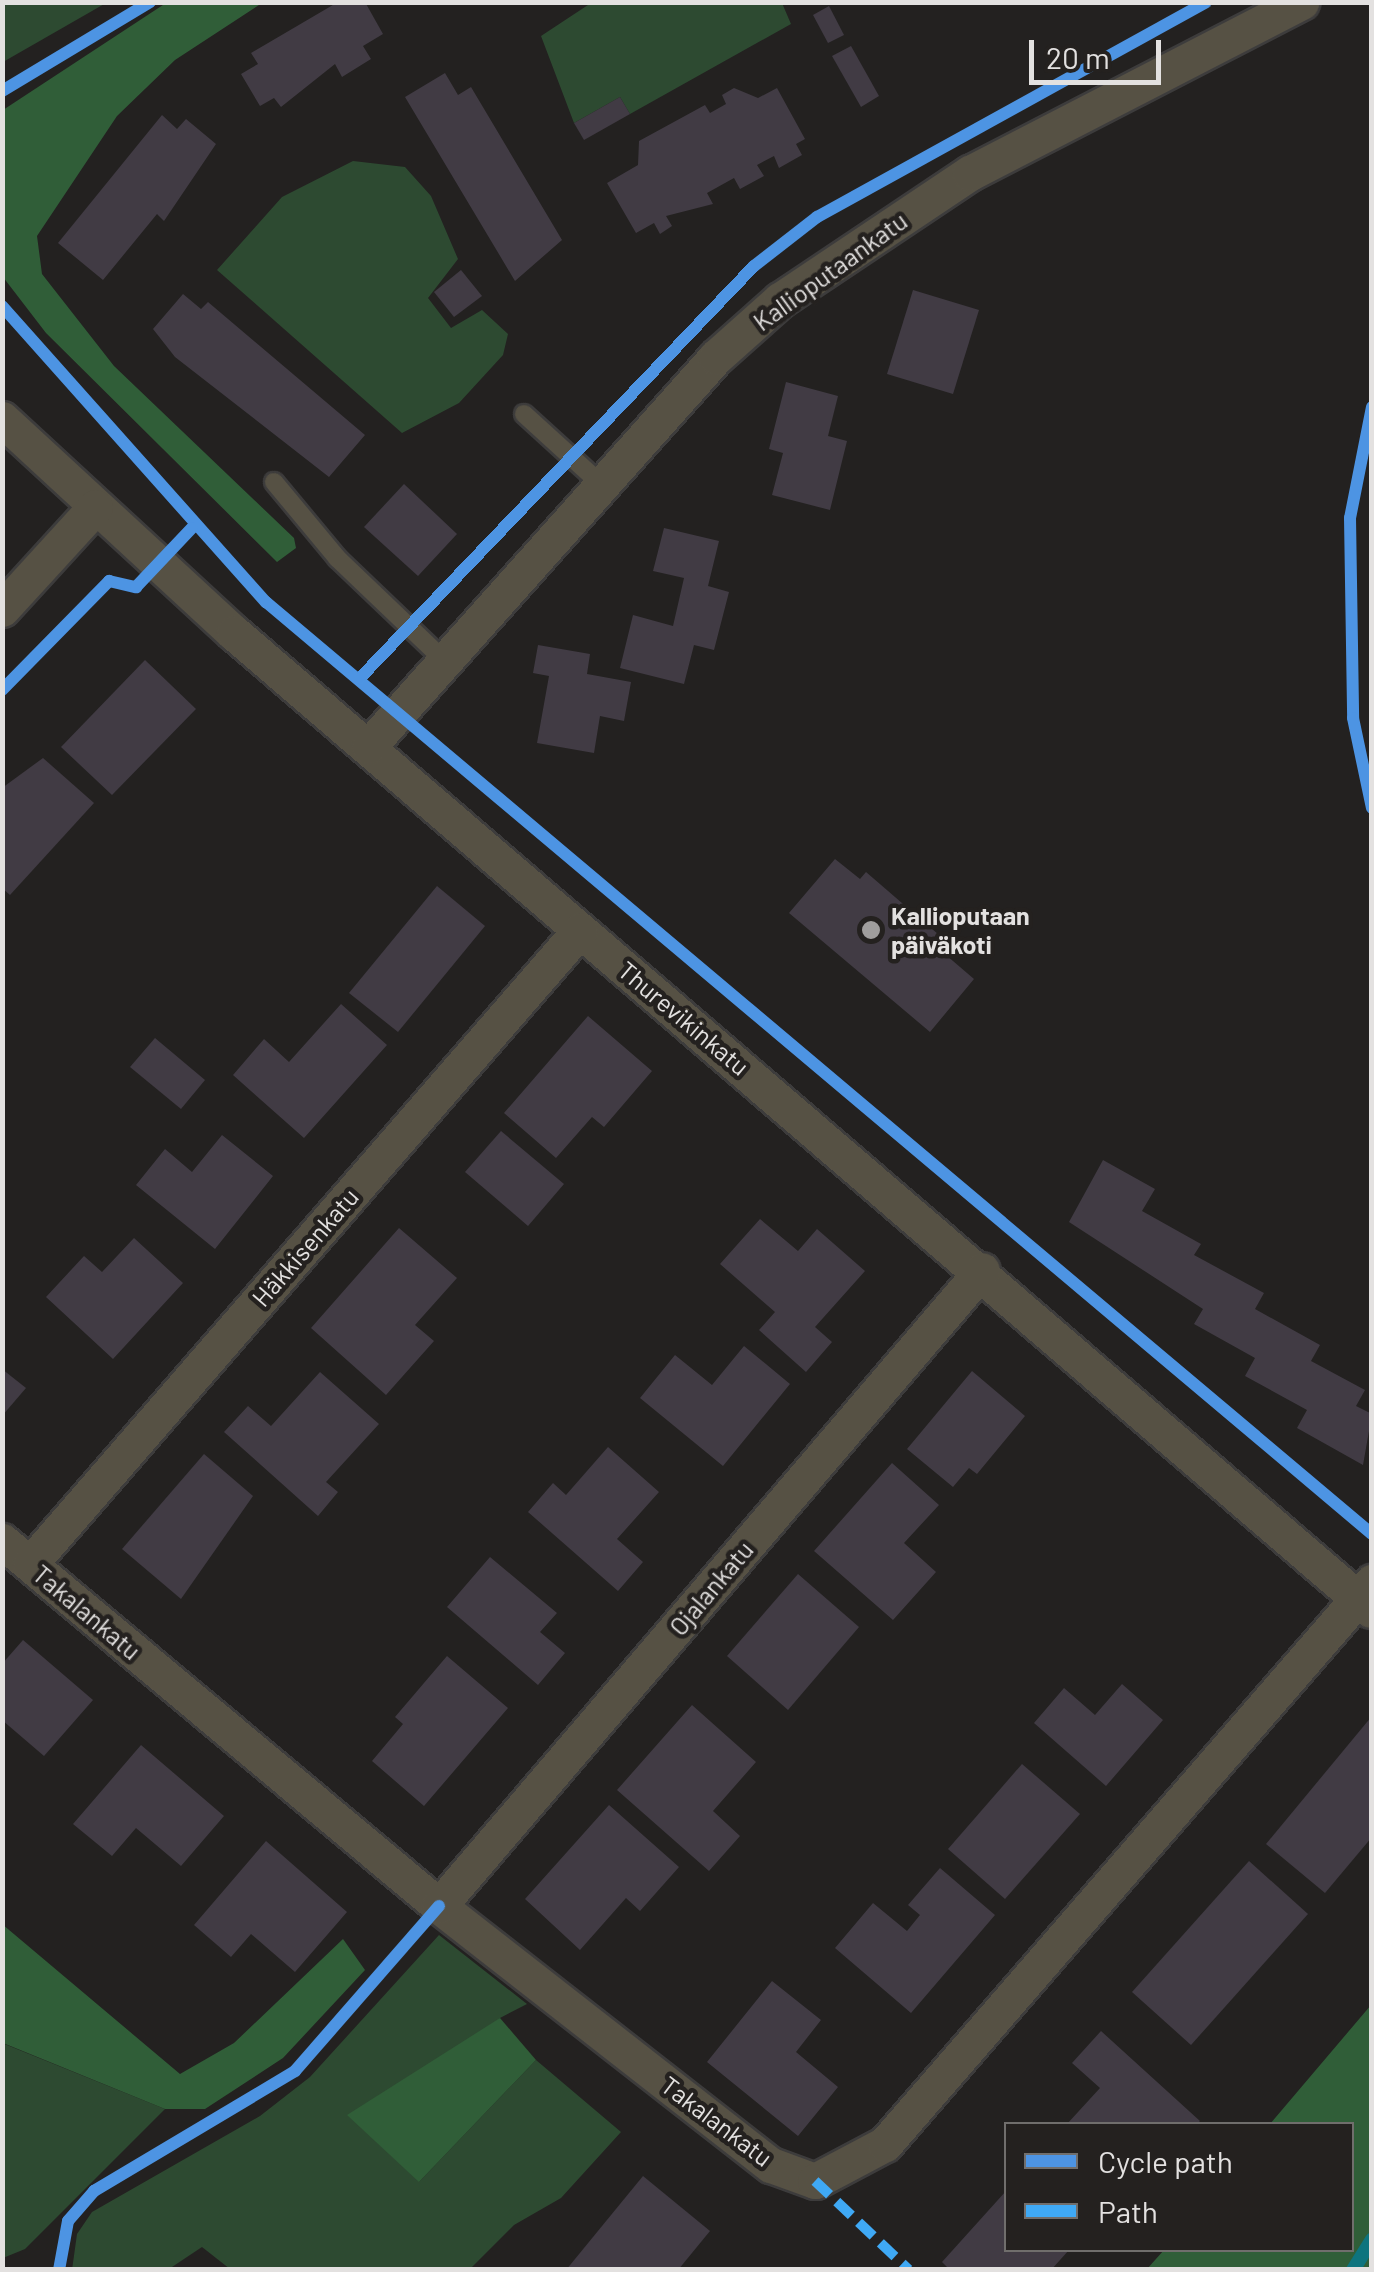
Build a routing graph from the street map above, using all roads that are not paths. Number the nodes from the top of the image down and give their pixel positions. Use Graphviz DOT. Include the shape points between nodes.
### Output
graph roads {
  1 [pos="1302,2"];
  2 [pos="524,414"];
  3 [pos="2,420"];
  4 [pos="274,482"];
  5 [pos="602,485"];
  6 [pos="96,507"];
  7 [pos="2,609"];
  8 [pos="446,662"];
  9 [pos="368,746"];
  10 [pos="580,930"];
  11 [pos="982,1270"];
  12 [pos="2,1542"];
  13 [pos="30,1564"];
  14 [pos="1367,1596"];
  15 [pos="439,1906"];
  1 -- 5 [label="street, Kallioputaankatu" via="970,173 780,300"];
  2 -- 5 [label="lane"];
  3 -- 6 [label="street, Thurevikinkatu"];
  4 -- 8 [label="lane" via="336,558"];
  5 -- 8 [label="street, Kallioputaankatu"];
  6 -- 7 [label="street"];
  6 -- 9 [label="street, Thurevikinkatu"];
  8 -- 9 [label="street, Kallioputaankatu"];
  9 -- 10 [label="street, Thurevikinkatu"];
  10 -- 11 [label="street, Thurevikinkatu"];
  10 -- 13 [label="street, Häkkisenkatu"];
  11 -- 14 [label="street, Thurevikinkatu"];
  11 -- 15 [label="street, Ojalankatu"];
  12 -- 13 [label="street, Takalankatu"];
  13 -- 15 [label="street, Takalankatu"];
  14 -- 15 [label="street, Takalankatu" via="885,2144 847,2172 816,2181 771,2165"];
}
